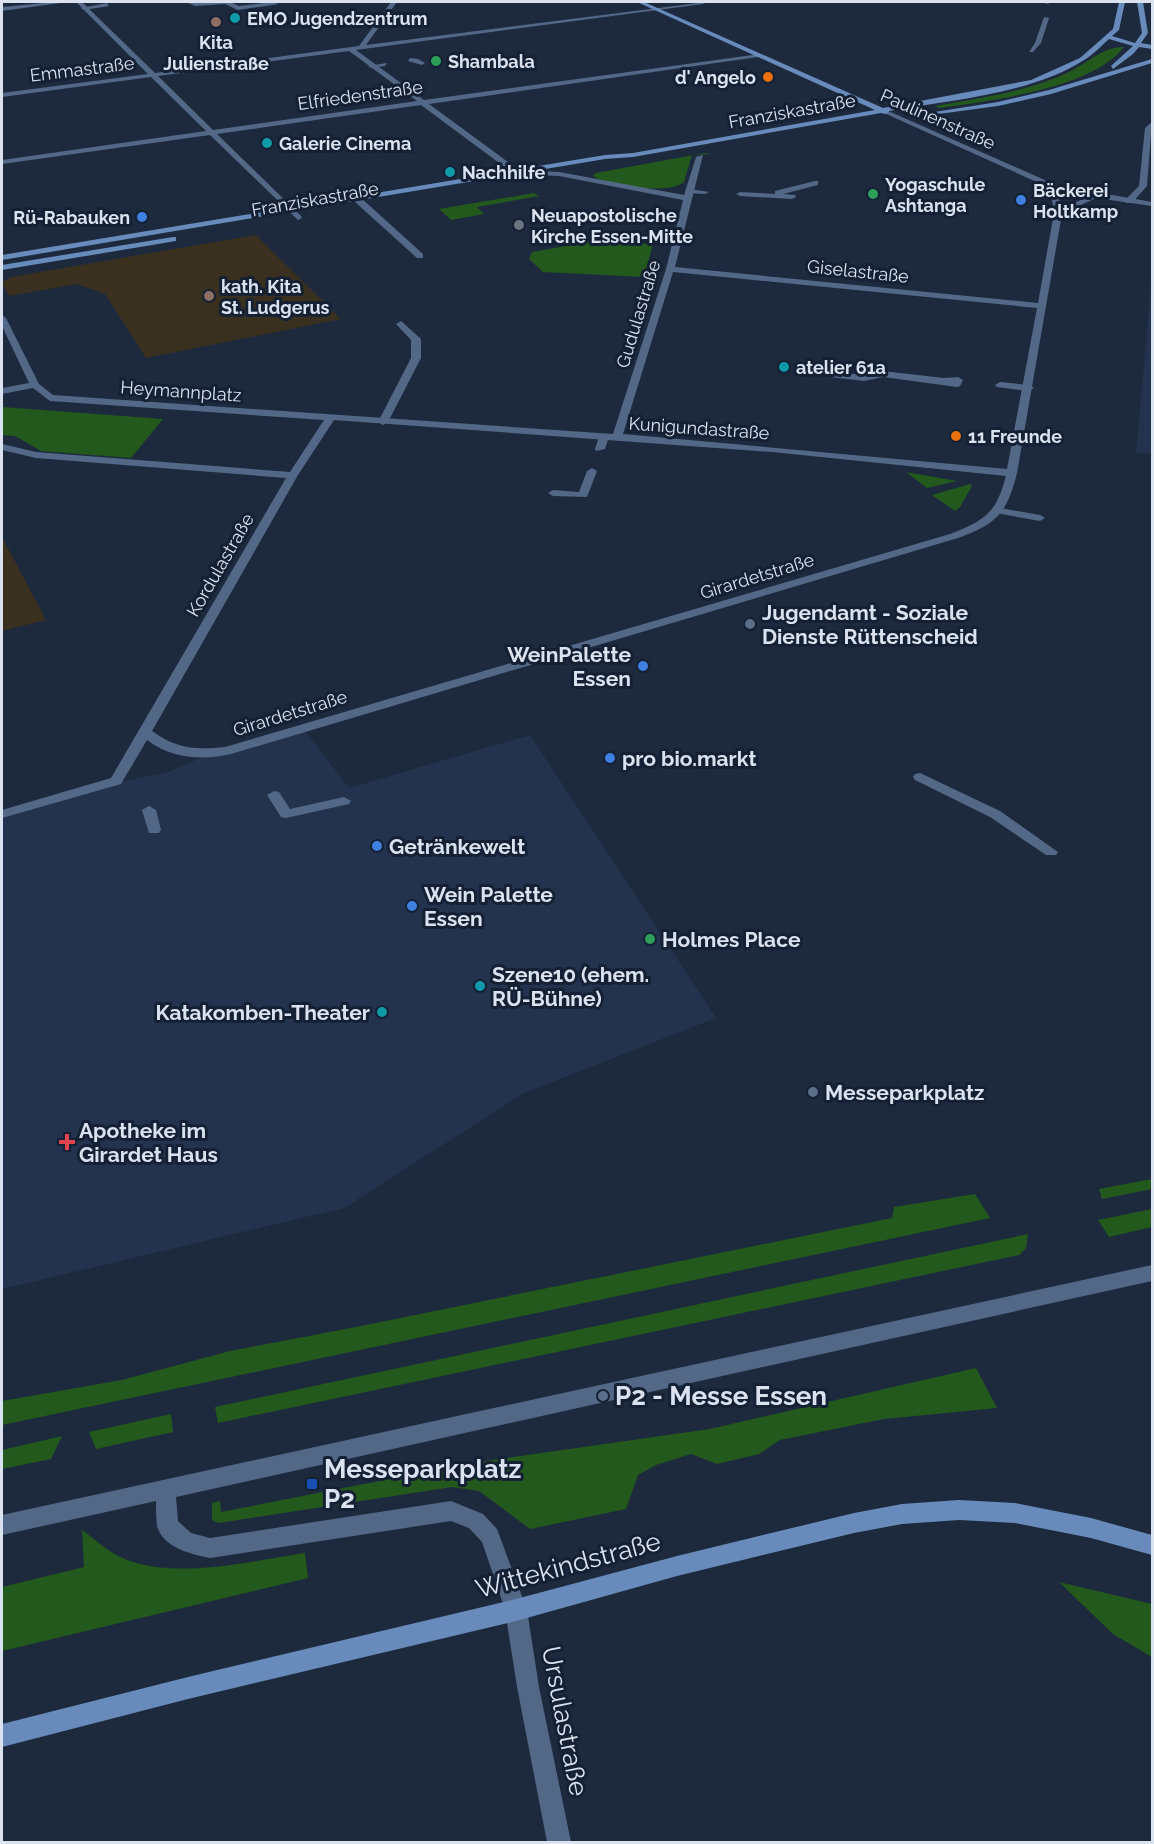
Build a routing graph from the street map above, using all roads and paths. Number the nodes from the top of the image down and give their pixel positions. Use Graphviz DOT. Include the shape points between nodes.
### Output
graph roads {
  1 [pos="65,2"];
  2 [pos="79,2"];
  3 [pos="189,2"];
  4 [pos="274,2"];
  5 [pos="394,2"];
  6 [pos="640,2"];
  7 [pos="703,2"];
  8 [pos="1046,2"];
  9 [pos="1122,2"];
  10 [pos="1140,2"];
  11 [pos="210,3"];
  12 [pos="107,5"];
  13 [pos="84,8"];
  14 [pos="217,8"];
  15 [pos="654,8"];
  16 [pos="2,9"];
  17 [pos="1143,17"];
  18 [pos="1152,21"];
  19 [pos="1109,37"];
  20 [pos="1142,38"];
  21 [pos="1152,39"];
  22 [pos="362,46"];
  23 [pos="1138,46"];
  24 [pos="349,48"];
  25 [pos="1152,48"];
  26 [pos="1031,51"];
  27 [pos="758,55"];
  28 [pos="410,60"];
  29 [pos="1152,61"];
  30 [pos="422,63"];
  31 [pos="385,64"];
  32 [pos="371,66"];
  33 [pos="153,75"];
  34 [pos="1094,77"];
  35 [pos="2,95"];
  36 [pos="422,102"];
  37 [pos="886,112"];
  38 [pos="912,113"];
  39 [pos="924,113"];
  40 [pos="1152,124"];
  41 [pos="212,131"];
  42 [pos="633,155"];
  43 [pos="700,158"];
  44 [pos="2,162"];
  45 [pos="517,172"];
  46 [pos="559,174"];
  47 [pos="815,183"];
  48 [pos="1054,187"];
  49 [pos="462,190"];
  50 [pos="705,192"];
  51 [pos="740,194"];
  52 [pos="688,195"];
  53 [pos="773,196"];
  54 [pos="1095,196"];
  55 [pos="792,197"];
  56 [pos="357,199"];
  57 [pos="1129,201"];
  58 [pos="1152,204"];
  59 [pos="376,205"];
  60 [pos="365,207"];
  61 [pos="290,209"];
  62 [pos="1058,213"];
  63 [pos="298,218"];
  64 [pos="288,220"];
  65 [pos="259,225"];
  66 [pos="190,237"];
  67 [pos="180,238"];
  68 [pos="420,256"];
  69 [pos="2,258"];
  70 [pos="2,268"];
  71 [pos="670,269"];
  72 [pos="1042,306"];
  73 [pos="2,318"];
  74 [pos="401,324"];
  75 [pos="828,365"];
  76 [pos="958,382"];
  77 [pos="35,385"];
  78 [pos="1000,387"];
  79 [pos="2,390"];
  80 [pos="1028,390"];
  81 [pos="330,418"];
  82 [pos="383,422"];
  83 [pos="604,437"];
  84 [pos="617,438"];
  85 [pos="2,447"];
  86 [pos="600,449"];
  87 [pos="592,471"];
  88 [pos="1012,473"];
  89 [pos="293,475"];
  90 [pos="553,493"];
  91 [pos="1000,511"];
  92 [pos="1040,518"];
  93 [pos="145,732"];
  94 [pos="920,777"];
  95 [pos="274,795"];
  96 [pos="344,801"];
  97 [pos="149,810"];
  98 [pos="2,814"];
  99 [pos="154,831"];
  100 [pos="1051,852"];
  101 [pos="1152,1273"];
  102 [pos="165,1490"];
  103 [pos="2,1525"];
  104 [pos="1152,1545"];
  105 [pos="516,1610"];
  106 [pos="2,1736"];
  107 [pos="560,1842"];
  1 -- 16 [label="street"];
  2 -- 13 [label="street"];
  3 -- 11 [label="street"];
  4 -- 11 [label="street" via="238,8 226,2"];
  5 -- 22 [label="street"];
  6 -- 15 [label="main road, Paulinenstraße"];
  7 -- 15 [label="street, Emmastraße"];
  8 -- 26 [label="street" via="1038,43"];
  9 -- 19 [label="main road" via="1118,26"];
  10 -- 17 [label="main road"];
  11 -- 14 [label="street"];
  12 -- 13 [label="street"];
  13 -- 33 [label="street"];
  15 -- 22 [label="street, Emmastraße"];
  15 -- 27 [label="main road, Paulinenstraße"];
  17 -- 18 [label="main road"];
  17 -- 20 [label="main road"];
  19 -- 20 [label="main road"];
  19 -- 23 [label="main road"];
  19 -- 37 [label="main road" via="1082,59 1033,81"];
  20 -- 21 [label="main road"];
  20 -- 23 [label="main road"];
  22 -- 24 [label="street, Emmastraße"];
  23 -- 25 [label="main road"];
  23 -- 34 [label="main road" via="1119,64"];
  24 -- 32 [label="street"];
  24 -- 33 [label="street, Emmastraße"];
  27 -- 36 [label="street, Elfriedenstraße"];
  27 -- 37 [label="main road, Paulinenstraße"];
  28 -- 30 [label="street"];
  29 -- 34 [label="main road"];
  31 -- 32 [label="street"];
  32 -- 36 [label="street"];
  33 -- 35 [label="street, Emmastraße"];
  33 -- 41 [label="street"];
  34 -- 39 [label="main road" via="1006,102"];
  36 -- 41 [label="street, Elfriedenstraße"];
  36 -- 45 [label="street"];
  37 -- 38 [label="main road"];
  37 -- 42 [label="main road, Franziskastraße"];
  37 -- 48 [label="street, Paulinenstraße"];
  40 -- 57 [label="street" via="1143,186"];
  41 -- 44 [label="street, Elfriedenstraße"];
  41 -- 61 [label="street"];
  42 -- 45 [label="main road, Franziskastraße"];
  42 -- 46 [label="main road, Franziskastraße" via="616,163"];
  43 -- 52 [label="street, Gudulastraße"];
  45 -- 46 [label="street"];
  45 -- 56 [label="main road, Franziskastraße"];
  46 -- 49 [label="main road, Franziskastraße"];
  46 -- 52 [label="street"];
  47 -- 53 [label="street"];
  48 -- 54 [label="street, Paulinenstraße"];
  48 -- 62 [label="street"];
  50 -- 52 [label="street"];
  51 -- 53 [label="street"];
  52 -- 71 [label="street, Gudulastraße"];
  53 -- 55 [label="street"];
  54 -- 57 [label="street, Paulinenstraße"];
  54 -- 62 [label="street"];
  56 -- 60 [label="street"];
  56 -- 61 [label="main road, Franziskastraße"];
  57 -- 58 [label="street, Paulinenstraße"];
  59 -- 60 [label="main road, Franziskastraße"];
  60 -- 63 [label="main road, Franziskastraße"];
  60 -- 68 [label="street"];
  61 -- 63 [label="street"];
  61 -- 69 [label="main road, Franziskastraße"];
  62 -- 72 [label="street"];
  63 -- 64 [label="main road, Franziskastraße"];
  65 -- 66 [label="main road, Franziskastraße"];
  67 -- 70 [label="main road"];
  71 -- 72 [label="street, Giselastraße"];
  71 -- 84 [label="street, Gudulastraße"];
  72 -- 80 [label="street"];
  73 -- 77 [label="street"];
  74 -- 82 [label="street" via="416,339 416,358"];
  75 -- 76 [label="street" via="830,374 864,378 883,374"];
  77 -- 79 [label="street"];
  77 -- 81 [label="street, Heymannplatz" via="50,398"];
  78 -- 80 [label="street"];
  80 -- 88 [label="street"];
  81 -- 82 [label="street, Kunigundastraße"];
  81 -- 89 [label="street, Kordulastraße"];
  82 -- 83 [label="street, Kunigundastraße"];
  83 -- 84 [label="street, Kunigundastraße"];
  83 -- 86 [label="street"];
  84 -- 88 [label="street, Kunigundastraße"];
  85 -- 89 [label="street" via="36,455"];
  87 -- 90 [label="street" via="584,495"];
  88 -- 91 [label="street"];
  89 -- 93 [label="street, Kordulastraße"];
  91 -- 92 [label="street"];
  91 -- 93 [label="street, Girardetstraße" via="954,536 226,751 184,754 158,743"];
  93 -- 98 [label="street, Kordulastraße" via="116,781"];
  94 -- 100 [label="street" via="995,814"];
  95 -- 96 [label="street" via="286,814"];
  97 -- 99 [label="street"];
  101 -- 102 [label="street"];
  102 -- 103 [label="street"];
  102 -- 105 [label="street, Ursulastraße" via="168,1526 185,1542 210,1548 451,1511 476,1521 490,1536"];
  104 -- 105 [label="main road, Wittekindstraße" via="1046,1518 935,1510 854,1523"];
  105 -- 106 [label="main road, Wittekindstraße"];
  105 -- 107 [label="street, Ursulastraße"];
}
